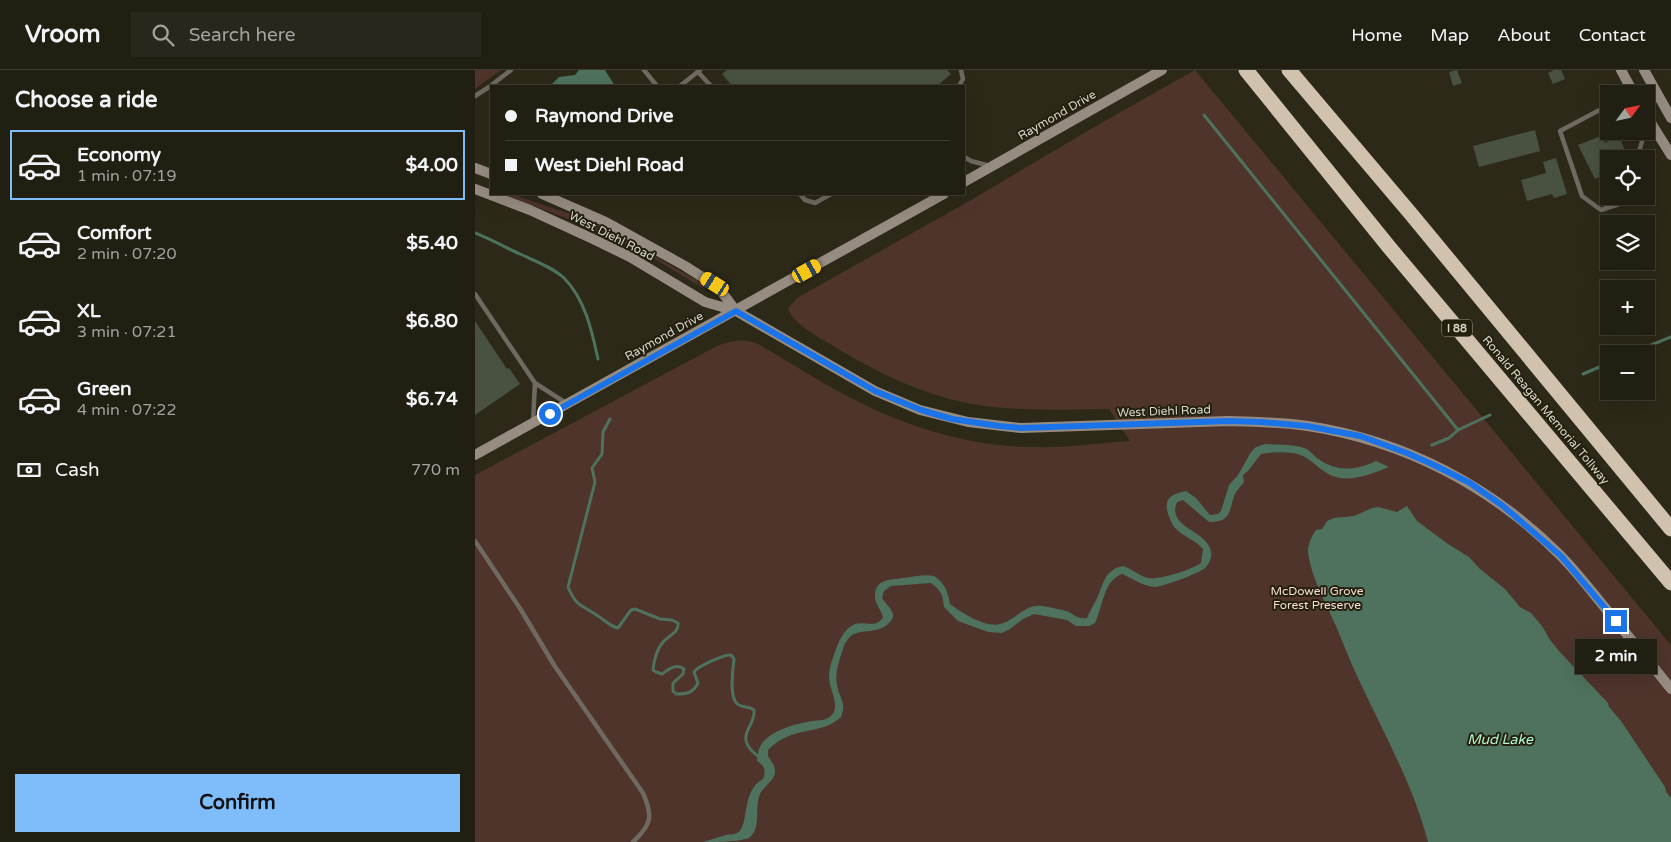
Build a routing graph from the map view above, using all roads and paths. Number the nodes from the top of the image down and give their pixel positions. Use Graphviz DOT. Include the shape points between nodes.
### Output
graph roads {
  1 [pos="511,70"];
  2 [pos="644,70"];
  3 [pos="961,70"];
  4 [pos="1162,70"];
  5 [pos="1247,70"];
  6 [pos="1289,70"];
  7 [pos="1621,70"];
  8 [pos="1643,70"];
  9 [pos="699,71"];
  10 [pos="492,85"];
  11 [pos="656,85"];
  12 [pos="681,85"];
  13 [pos="710,85"];
  14 [pos="960,85"];
  15 [pos="1628,85"];
  16 [pos="490,86"];
  17 [pos="475,96"];
  18 [pos="1600,109"];
  19 [pos="1671,118"];
  20 [pos="1655,130"];
  21 [pos="1671,155"];
  22 [pos="965,158"];
  23 [pos="991,167"];
  24 [pos="475,168"];
  25 [pos="490,174"];
  26 [pos="965,181"];
  27 [pos="475,189"];
  28 [pos="490,195"];
  29 [pos="491,195"];
  30 [pos="544,195"];
  31 [pos="801,195"];
  32 [pos="829,195"];
  33 [pos="942,195"];
  34 [pos="1617,205"];
  35 [pos="475,294"];
  36 [pos="736,311"];
  37 [pos="535,383"];
  38 [pos="567,404"];
  39 [pos="533,423"];
  40 [pos="475,455"];
  41 [pos="1671,529"];
  42 [pos="475,541"];
  43 [pos="1671,583"];
  44 [pos="1671,689"];
  45 [pos="633,842"];
  1 -- 10 [label="lane"];
  2 -- 11 [label="lane"];
  3 -- 14 [label="lane" via="963,79"];
  4 -- 23 [label="street, Raymond Drive"];
  5 -- 43 [label="highway, Ronald Reagan Memorial Tollway / I 88" via="1389,247"];
  6 -- 41 [label="highway, Ronald Reagan Memorial Tollway"];
  7 -- 15 [label="street"];
  8 -- 19 [label="street"];
  9 -- 12 [label="lane"];
  9 -- 13 [label="lane"];
  16 -- 17 [label="lane"];
  18 -- 34 [label="lane" via="1560,131 1582,196 1601,210"];
  20 -- 21 [label="street"];
  22 -- 23 [label="lane"];
  23 -- 26 [label="street, Raymond Drive"];
  24 -- 25 [label="street"];
  27 -- 28 [label="street, West Diehl Road"];
  29 -- 36 [label="street, West Diehl Road" via="593,238 705,302"];
  30 -- 36 [label="street, West Diehl Road" via="606,222 685,266 718,286"];
  31 -- 32 [label="lane" via="815,203"];
  33 -- 36 [label="street, Raymond Drive"];
  35 -- 37 [label="lane"];
  36 -- 38 [label="street, Raymond Drive"];
  36 -- 44 [label="street, West Diehl Road" via="875,391 952,419 1021,428 1261,422 1360,436 1399,450 1470,483 1539,536 1580,577"];
  37 -- 38 [label="lane"];
  37 -- 39 [label="lane"];
  38 -- 39 [label="street, Raymond Drive"];
  39 -- 40 [label="street, Raymond Drive"];
  42 -- 45 [label="lane" via="554,665 643,793 649,808 649,822"];
}
